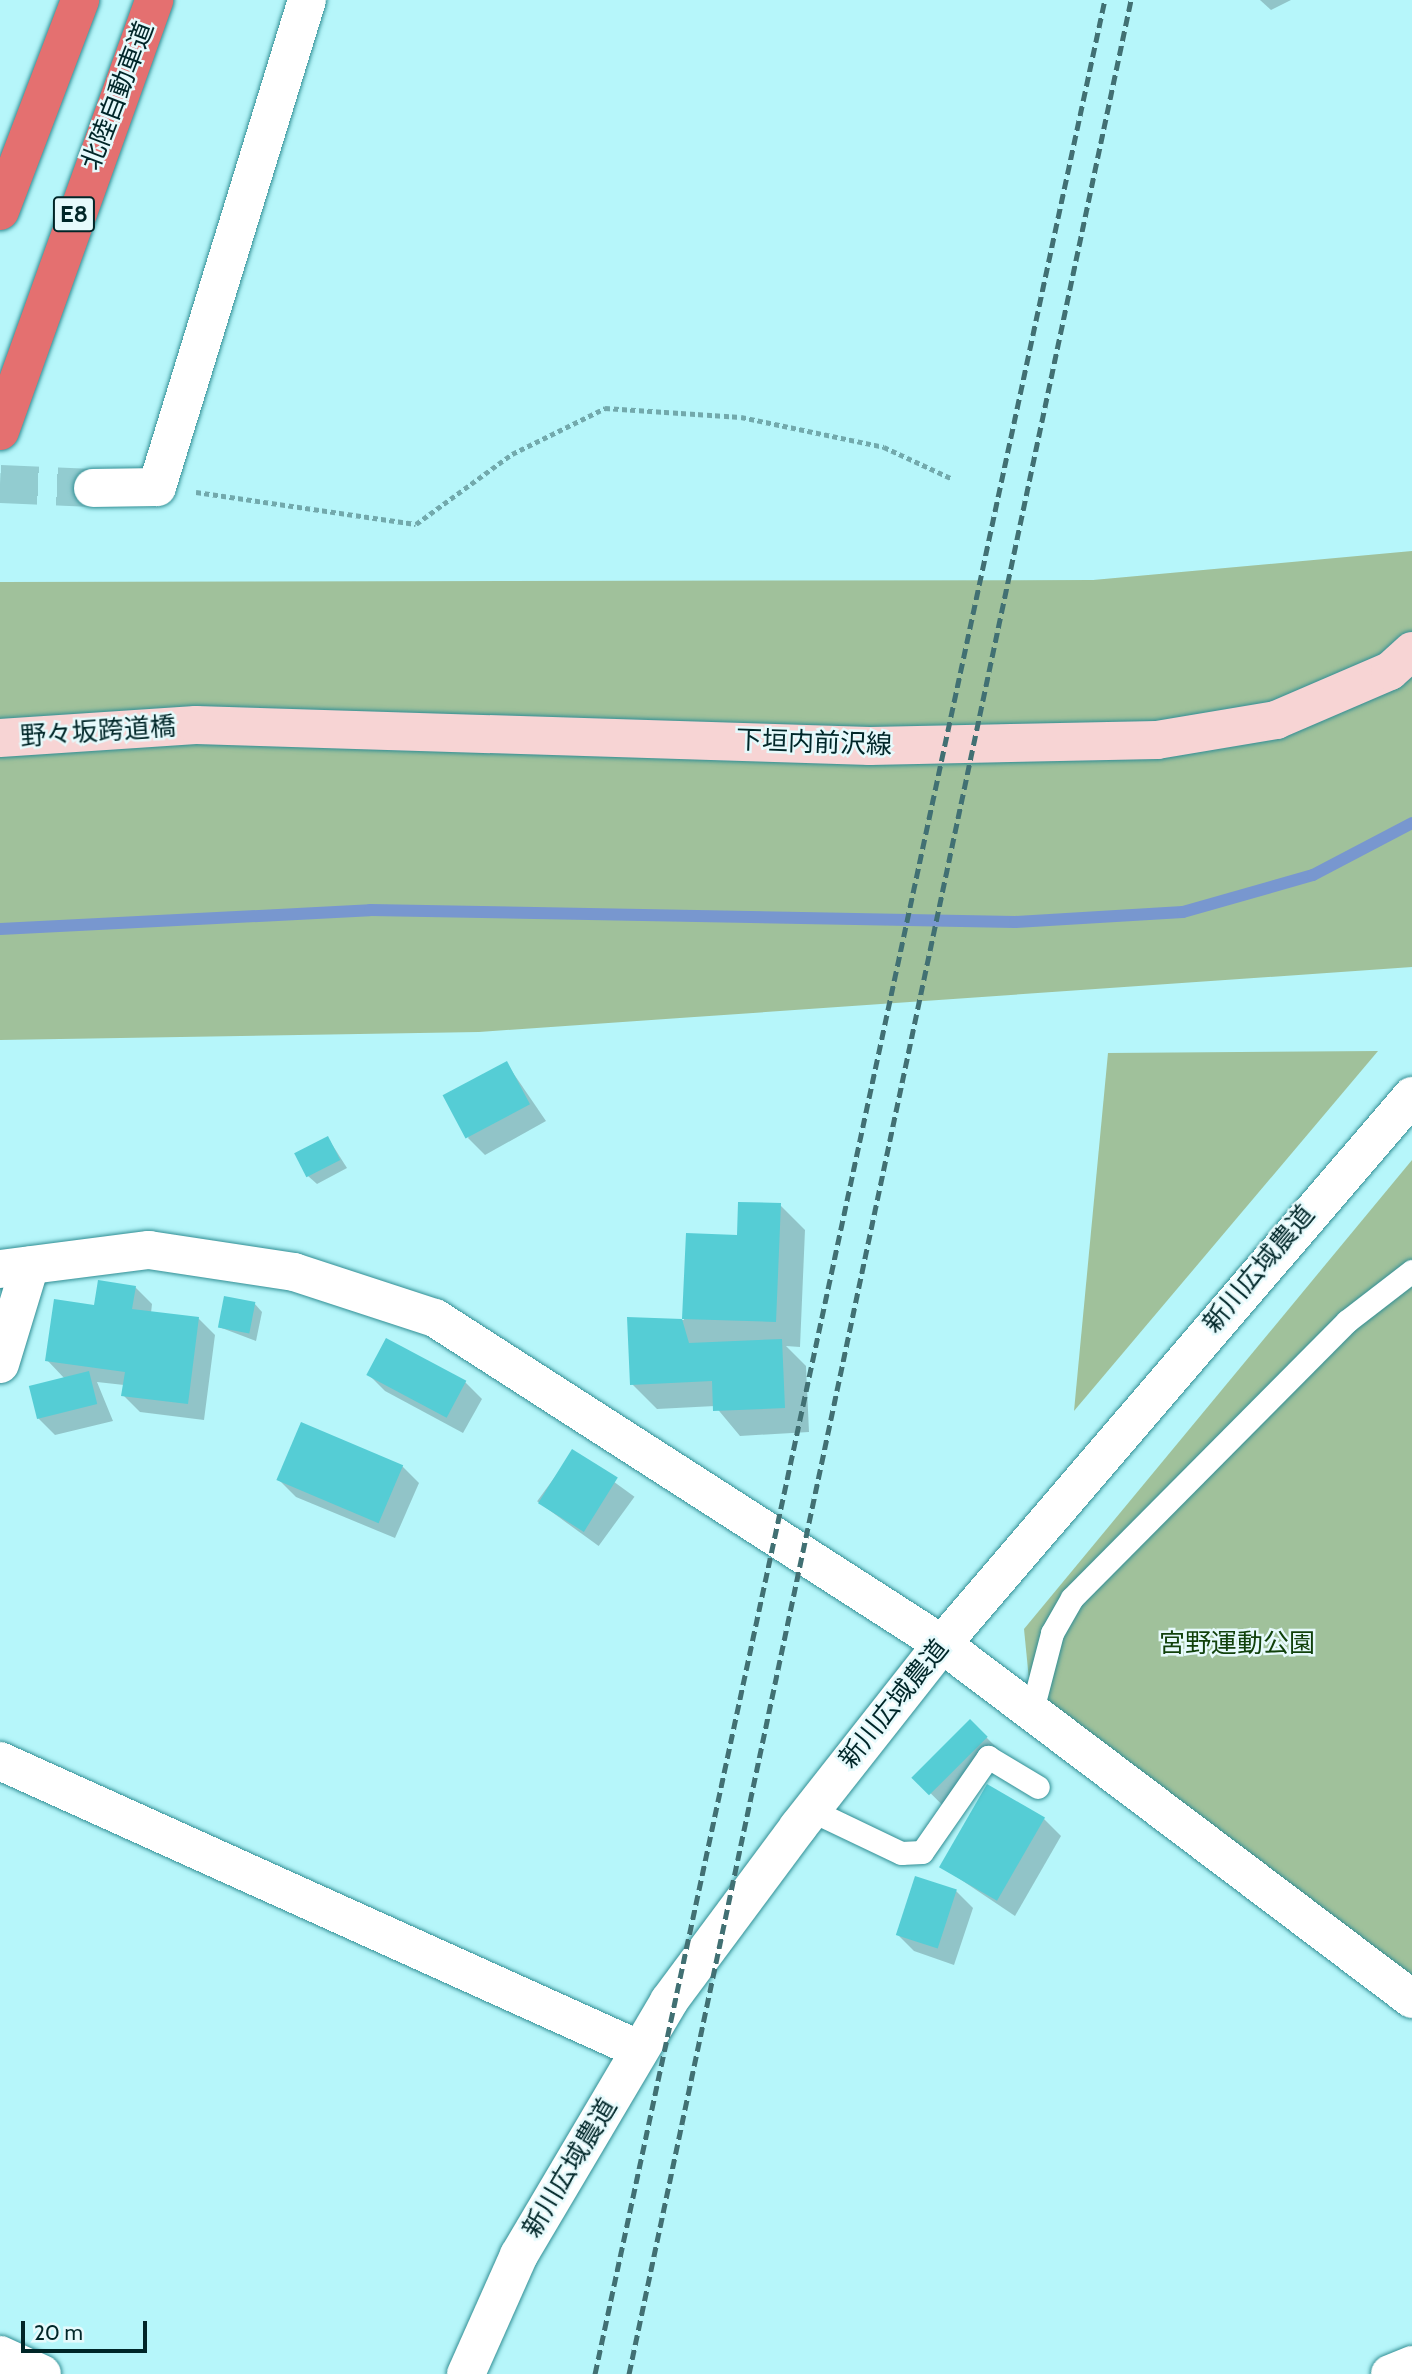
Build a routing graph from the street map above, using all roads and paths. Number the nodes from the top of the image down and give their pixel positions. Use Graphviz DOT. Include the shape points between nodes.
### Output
graph roads {
  1 [pos="80,0"];
  2 [pos="154,0"];
  3 [pos="307,0"];
  4 [pos="0,211"];
  5 [pos="0,431"];
  6 [pos="953,479"];
  7 [pos="157,487"];
  8 [pos="93,488"];
  9 [pos="1412,651"];
  10 [pos="196,725"];
  11 [pos="0,738"];
  12 [pos="1412,1096"];
  13 [pos="15,1267"];
  14 [pos="1412,1271"];
  15 [pos="0,1364"];
  16 [pos="942,1644"];
  17 [pos="1032,1710"];
  18 [pos="0,1761"];
  19 [pos="1038,1787"];
  20 [pos="811,1810"];
  21 [pos="1412,2000"];
  22 [pos="640,2050"];
  23 [pos="0,2355"];
  24 [pos="1412,2365"];
  25 [pos="42,2374"];
  26 [pos="466,2374"];
  27 [pos="1390,2374"];
  1 -- 4 [label="highway"];
  2 -- 5 [label="highway, 北陸自動車道 / E8"];
  3 -- 7 [label="street"];
  6 -- 7 [label="path" via="884,447 754,420 605,408 512,454 416,524"];
  7 -- 8 [label="street"];
  9 -- 10 [label="main road, 下垣内前沢線" via="1390,671 1276,720 1157,740 870,746"];
  10 -- 11 [label="main road, 野々坂跨道橋"];
  12 -- 16 [label="street, 新川広域農道"];
  13 -- 15 [label="street"];
  13 -- 16 [label="street" via="149,1250 294,1272 435,1318"];
  14 -- 17 [label="lane" via="1348,1321 1072,1598 1052,1633"];
  16 -- 17 [label="street"];
  16 -- 20 [label="street, 新川広域農道"];
  17 -- 21 [label="street"];
  18 -- 22 [label="street"];
  19 -- 20 [label="lane" via="988,1757 922,1852 901,1853"];
  20 -- 22 [label="street, 新川広域農道"];
  22 -- 26 [label="street, 新川広域農道" via="519,2255"];
  23 -- 25 [label="street"];
  24 -- 27 [label="street"];
}
